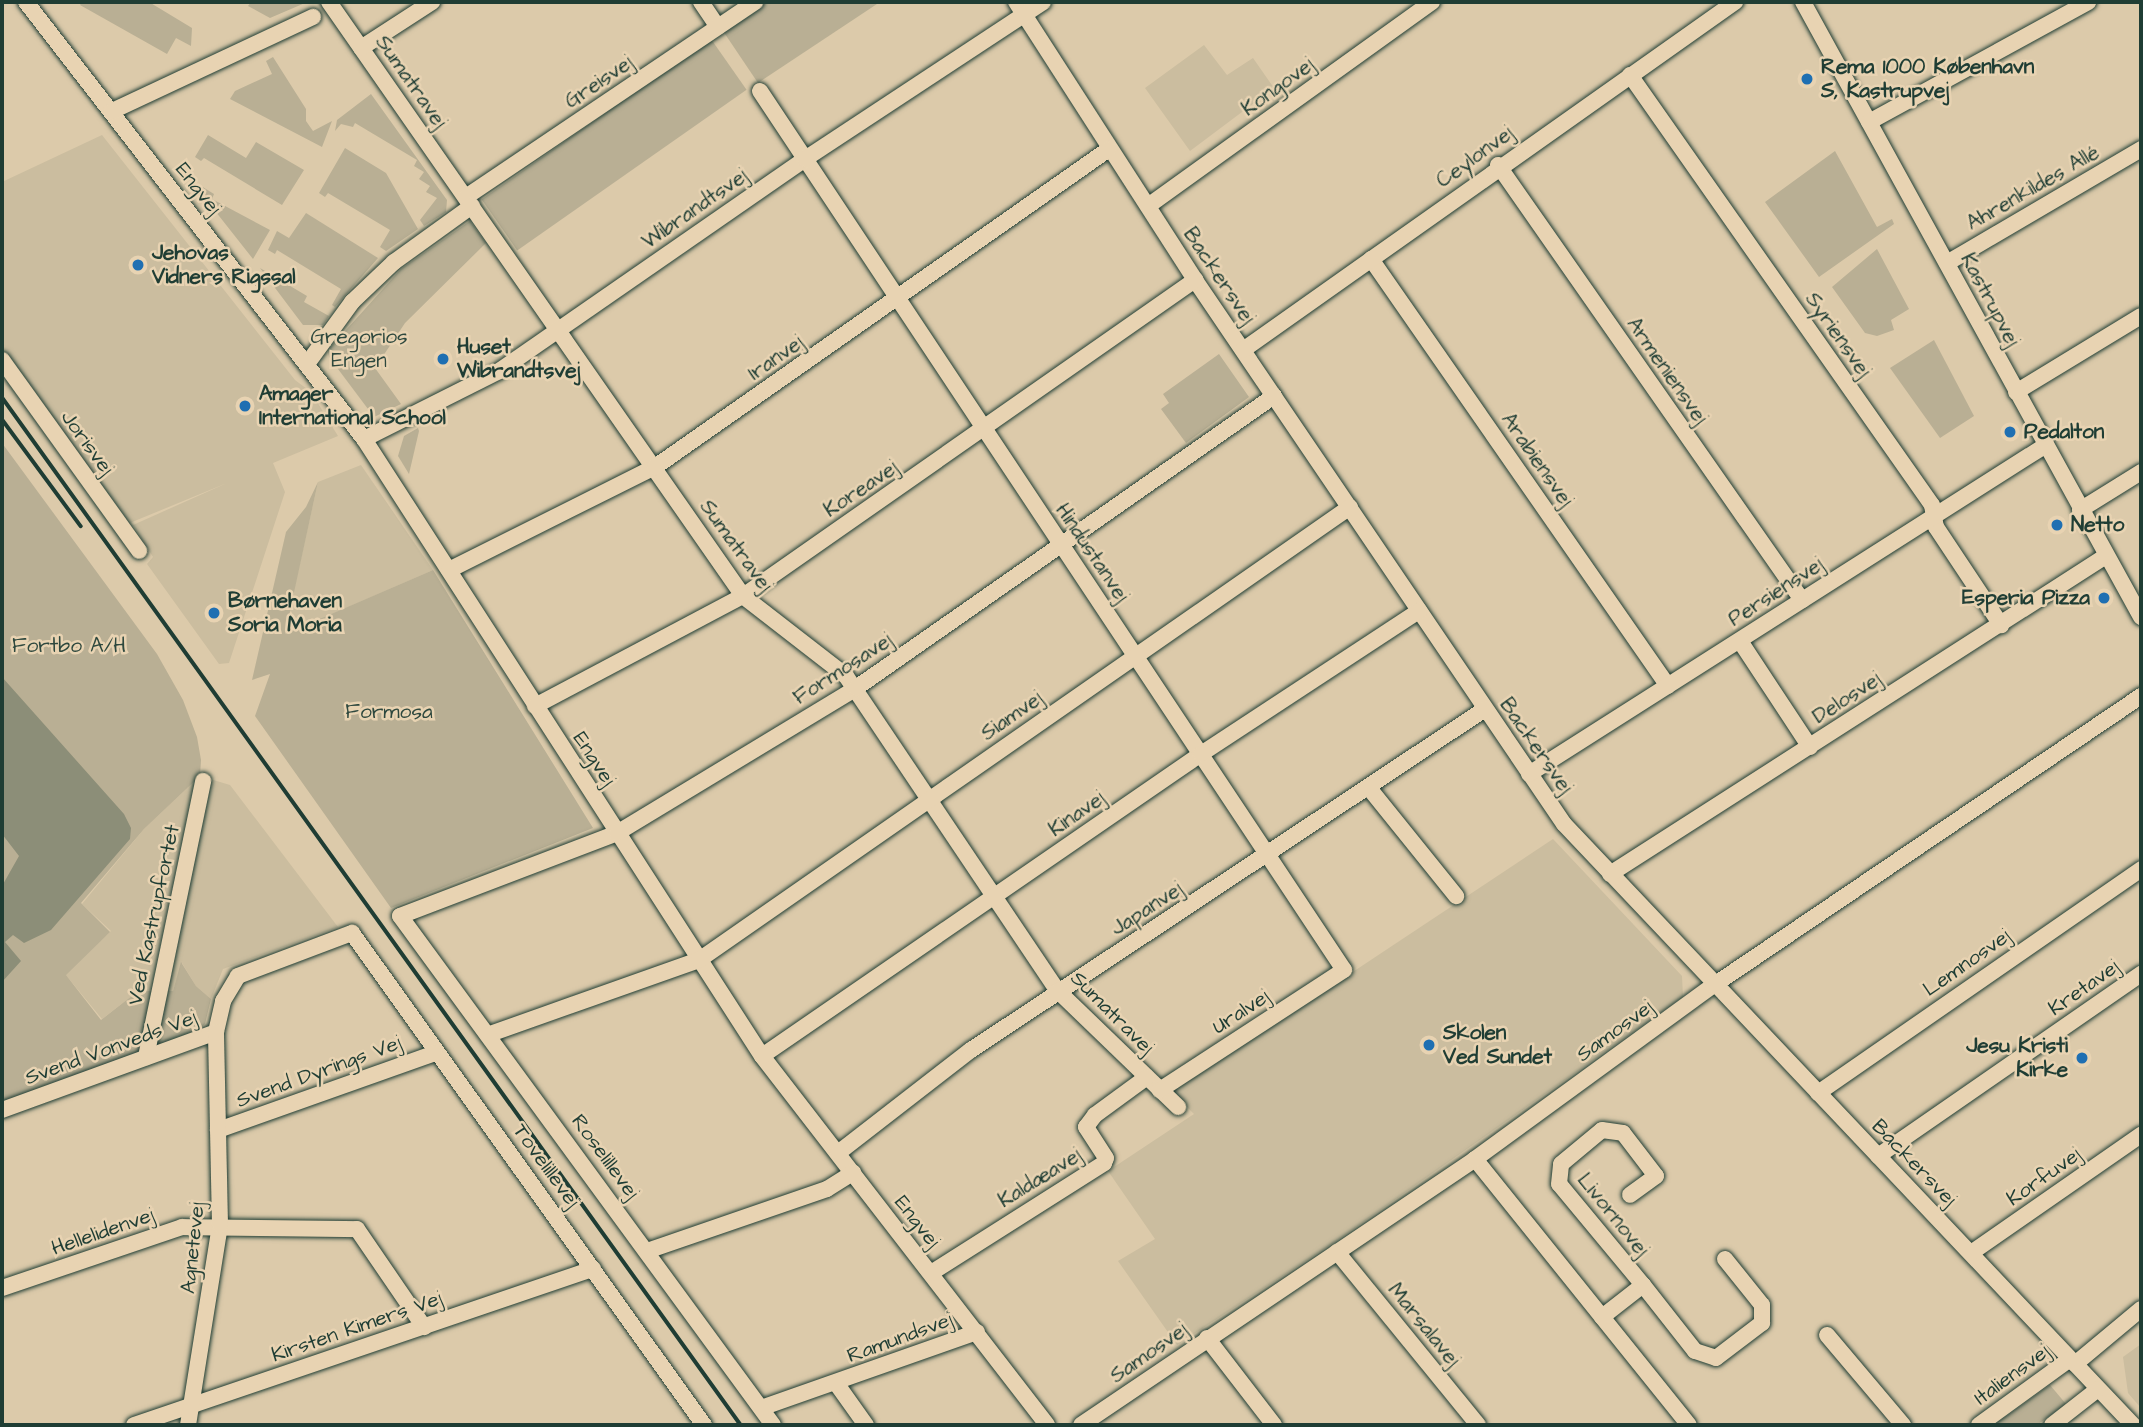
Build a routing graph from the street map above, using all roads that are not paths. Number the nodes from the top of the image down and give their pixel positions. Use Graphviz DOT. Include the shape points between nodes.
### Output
graph roads {
  1 [pos="26,2"];
  2 [pos="329,2"];
  3 [pos="432,2"];
  4 [pos="701,2"];
  5 [pos="755,2"];
  6 [pos="1043,2"];
  7 [pos="1432,2"];
  8 [pos="1735,2"];
  9 [pos="1803,2"];
  10 [pos="2088,2"];
  11 [pos="1020,8"];
  12 [pos="313,17"];
  13 [pos="718,27"];
  14 [pos="362,48"];
  15 [pos="1630,75"];
  16 [pos="760,91"];
  17 [pos="112,111"];
  18 [pos="1869,122"];
  19 [pos="1109,149"];
  20 [pos="2141,149"];
  21 [pos="804,159"];
  22 [pos="1498,165"];
  23 [pos="469,201"];
  24 [pos="1148,206"];
  25 [pos="1370,259"];
  26 [pos="1947,263"];
  27 [pos="1195,280"];
  28 [pos="899,299"];
  29 [pos="2141,316"];
  30 [pos="560,327"];
  31 [pos="1243,350"];
  32 [pos="2,360"];
  33 [pos="307,364"];
  34 [pos="2017,392"];
  35 [pos="1275,396"];
  36 [pos="985,428"];
  37 [pos="364,439"];
  38 [pos="2046,445"];
  39 [pos="655,467"];
  40 [pos="2141,472"];
  41 [pos="1350,507"];
  42 [pos="2080,510"];
  43 [pos="1934,515"];
  44 [pos="1060,545"];
  45 [pos="139,551"];
  46 [pos="2106,556"];
  47 [pos="449,570"];
  48 [pos="743,596"];
  49 [pos="1802,600"];
  50 [pos="1419,611"];
  51 [pos="2141,617"];
  52 [pos="2001,625"];
  53 [pos="1740,641"];
  54 [pos="1135,656"];
  55 [pos="1668,686"];
  56 [pos="856,688"];
  57 [pos="2141,696"];
  58 [pos="535,706"];
  59 [pos="1485,709"];
  60 [pos="1810,747"];
  61 [pos="1201,754"];
  62 [pos="1529,774"];
  63 [pos="203,782"];
  64 [pos="1369,788"];
  65 [pos="929,800"];
  66 [pos="617,833"];
  67 [pos="1267,854"];
  68 [pos="2141,869"];
  69 [pos="1610,874"];
  70 [pos="1456,896"];
  71 [pos="994,898"];
  72 [pos="400,916"];
  73 [pos="699,960"];
  74 [pos="1344,970"];
  75 [pos="2141,974"];
  76 [pos="238,976"];
  77 [pos="1714,985"];
  78 [pos="1058,991"];
  79 [pos="216,1032"];
  80 [pos="490,1034"];
  81 [pos="435,1053"];
  82 [pos="762,1056"];
  83 [pos="146,1057"];
  84 [pos="1147,1077"];
  85 [pos="1160,1090"];
  86 [pos="1818,1093"];
  87 [pos="1178,1107"];
  88 [pos="2,1110"];
  89 [pos="218,1130"];
  90 [pos="2141,1135"];
  91 [pos="838,1153"];
  92 [pos="1878,1156"];
  93 [pos="1475,1160"];
  94 [pos="853,1173"];
  95 [pos="1630,1195"];
  96 [pos="220,1225"];
  97 [pos="647,1251"];
  98 [pos="1337,1252"];
  99 [pos="1971,1254"];
  100 [pos="1725,1259"];
  101 [pos="593,1269"];
  102 [pos="931,1273"];
  103 [pos="1643,1285"];
  104 [pos="2,1288"];
  105 [pos="2141,1309"];
  106 [pos="1602,1317"];
  107 [pos="424,1327"];
  108 [pos="977,1332"];
  109 [pos="1827,1335"];
  110 [pos="1207,1338"];
  111 [pos="2073,1361"];
  112 [pos="836,1383"];
  113 [pos="2098,1390"];
  114 [pos="193,1405"];
  115 [pos="761,1408"];
  116 [pos="134,1425"];
  117 [pos="188,1425"];
  118 [pos="704,1425"];
  119 [pos="773,1425"];
  120 [pos="866,1425"];
  121 [pos="1047,1425"];
  122 [pos="1081,1425"];
  123 [pos="1274,1425"];
  124 [pos="1478,1425"];
  125 [pos="1689,1425"];
  126 [pos="1903,1425"];
  127 [pos="1979,1425"];
  128 [pos="2052,1425"];
  129 [pos="2133,1425"];
  1 -- 17 [label="street, Engvej"];
  2 -- 14 [label="street, Sumatravej"];
  3 -- 14 [label="street"];
  4 -- 13 [label="street"];
  5 -- 13 [label="street, Greisvej"];
  6 -- 11 [label="street, Wibrandtsvej"];
  7 -- 24 [label="street, Kongovej"];
  8 -- 15 [label="street, Ceylonvej"];
  9 -- 18 [label="street, Kastrupvej"];
  10 -- 18 [label="street"];
  11 -- 19 [label="street, Backersvej"];
  11 -- 21 [label="street, Wibrandtsvej"];
  12 -- 17 [label="street"];
  13 -- 23 [label="street, Greisvej"];
  14 -- 23 [label="street, Sumatravej"];
  15 -- 22 [label="street, Ceylonvej"];
  15 -- 43 [label="street, Syriensvej" via="1932,505"];
  16 -- 21 [label="street, Hindustanvej"];
  17 -- 33 [label="street, Engvej"];
  18 -- 26 [label="street, Kastrupvej"];
  19 -- 24 [label="street, Backersvej"];
  19 -- 28 [label="street, Iranvej"];
  20 -- 26 [label="street, Ahrenkildes Allé"];
  21 -- 28 [label="street, Hindustanvej"];
  21 -- 30 [label="street, Wibrandtsvej"];
  22 -- 25 [label="street, Ceylonvej"];
  22 -- 49 [label="street, Armeniensvej"];
  23 -- 30 [label="street, Sumatravej"];
  23 -- 33 [label="street, Greisvej" via="352,302"];
  24 -- 27 [label="street, Backersvej"];
  25 -- 31 [label="street, Ceylonvej"];
  25 -- 55 [label="street, Arabiensvej"];
  26 -- 34 [label="street, Kastrupvej"];
  27 -- 31 [label="street, Backersvej"];
  27 -- 36 [label="street, Koreavej"];
  28 -- 36 [label="street, Hindustanvej"];
  28 -- 39 [label="street, Iranvej"];
  29 -- 34 [label="street"];
  30 -- 37 [label="street, Wibrandtsvej" via="499,371"];
  30 -- 39 [label="street, Sumatravej"];
  31 -- 35 [label="street, Backersvej"];
  32 -- 45 [label="street, Jorisvej"];
  33 -- 37 [label="street, Engvej"];
  34 -- 38 [label="street, Kastrupvej"];
  35 -- 41 [label="street, Backersvej"];
  35 -- 44 [label="street, Formosavej"];
  36 -- 44 [label="street, Hindustanvej"];
  36 -- 48 [label="street, Koreavej"];
  37 -- 47 [label="street, Engvej"];
  38 -- 42 [label="street, Kastrupvej"];
  38 -- 43 [label="street, Persiensvej"];
  39 -- 47 [label="street, Iranvej"];
  39 -- 48 [label="street, Sumatravej"];
  40 -- 42 [label="street"];
  41 -- 50 [label="street, Backersvej"];
  41 -- 54 [label="street, Siamvej"];
  42 -- 46 [label="street, Kastrupvej"];
  43 -- 49 [label="street, Persiensvej"];
  43 -- 52 [label="street, Syriensvej" via="1936,527"];
  44 -- 54 [label="street, Hindustanvej"];
  44 -- 56 [label="street, Formosavej"];
  46 -- 51 [label="street, Kastrupvej"];
  46 -- 52 [label="street, Delosvej"];
  47 -- 58 [label="street, Engvej"];
  48 -- 56 [label="street, Sumatravej"];
  48 -- 58 [label="street, Koreavej"];
  49 -- 53 [label="street, Persiensvej"];
  50 -- 59 [label="street, Backersvej"];
  50 -- 61 [label="street, Kinavej"];
  52 -- 60 [label="street, Delosvej"];
  53 -- 55 [label="street, Persiensvej"];
  53 -- 60 [label="street"];
  54 -- 61 [label="street, Hindustanvej"];
  54 -- 65 [label="street, Siamvej"];
  55 -- 62 [label="street, Persiensvej"];
  56 -- 65 [label="street, Sumatravej"];
  56 -- 66 [label="street, Formosavej"];
  57 -- 77 [label="street, Samosvej"];
  58 -- 66 [label="street, Engvej"];
  59 -- 62 [label="street, Backersvej"];
  59 -- 64 [label="street, Japanvej"];
  60 -- 69 [label="street, Delosvej"];
  61 -- 67 [label="street, Hindustanvej"];
  61 -- 71 [label="street, Kinavej"];
  62 -- 69 [label="street, Backersvej" via="1564,824"];
  63 -- 83 [label="street, Ved Kastrupfortet"];
  64 -- 67 [label="street, Japanvej"];
  64 -- 70 [label="street"];
  65 -- 71 [label="street, Sumatravej"];
  65 -- 73 [label="street, Siamvej"];
  66 -- 72 [label="street, Formosavej"];
  66 -- 73 [label="street, Engvej"];
  67 -- 74 [label="street, Hindustanvej"];
  67 -- 78 [label="street, Japanvej"];
  68 -- 86 [label="street, Lemnosvej"];
  69 -- 77 [label="street, Backersvej"];
  71 -- 78 [label="street, Sumatravej"];
  71 -- 82 [label="street, Kinavej"];
  72 -- 80 [label="street, Roselillevej"];
  73 -- 80 [label="street"];
  73 -- 82 [label="street, Engvej"];
  74 -- 85 [label="street, Uralvej"];
  75 -- 92 [label="street, Kretavej"];
  76 -- 79 [label="street, Svend Vonveds Vej" via="223,1001"];
  76 -- 81 [label="street, Tovelillevej" via="352,933"];
  77 -- 86 [label="street, Backersvej"];
  77 -- 93 [label="street, Samosvej"];
  78 -- 84 [label="street, Sumatravej"];
  78 -- 91 [label="street, Japanvej" via="971,1049"];
  79 -- 83 [label="street, Svend Vonveds Vej"];
  79 -- 89 [label="street, Agnetevej"];
  80 -- 97 [label="street, Roselillevej"];
  81 -- 89 [label="street, Svend Dyrings Vej"];
  81 -- 101 [label="street, Tovelillevej"];
  82 -- 91 [label="street, Engvej"];
  83 -- 88 [label="street, Svend Vonveds Vej"];
  84 -- 85 [label="street, Sumatravej"];
  84 -- 102 [label="street, Kaldæavej" via="1095,1115 1086,1127 1104,1163"];
  85 -- 87 [label="street, Sumatravej"];
  86 -- 92 [label="street, Backersvej"];
  89 -- 96 [label="street, Agnetevej"];
  90 -- 99 [label="street, Korfuvej"];
  91 -- 94 [label="street, Engvej"];
  92 -- 99 [label="street, Backersvej"];
  93 -- 98 [label="street, Samosvej"];
  93 -- 106 [label="street"];
  94 -- 97 [label="street" via="827,1189"];
  94 -- 102 [label="street, Engvej"];
  95 -- 103 [label="street, Livornovej" via="1656,1176 1623,1133 1602,1130 1561,1164 1559,1184"];
  96 -- 104 [label="street, Hellelidenvej" via="182,1227"];
  96 -- 107 [label="street, Hellelidenvej" via="357,1229"];
  96 -- 114 [label="street, Agnetevej"];
  97 -- 115 [label="street, Roselillevej"];
  98 -- 110 [label="street, Samosvej"];
  98 -- 124 [label="street, Marsalavej"];
  99 -- 111 [label="street, Backersvej"];
  100 -- 103 [label="street, Livornovej" via="1762,1305 1762,1323 1716,1358 1695,1352"];
  101 -- 107 [label="street, Kirsten Kimers Vej"];
  101 -- 118 [label="street, Tovelillevej"];
  102 -- 108 [label="street, Engvej"];
  103 -- 106 [label="street, Livornovej"];
  105 -- 111 [label="street, Italiensvej"];
  106 -- 125 [label="street"];
  107 -- 114 [label="street, Kirsten Kimers Vej"];
  108 -- 112 [label="street, Ramundsvej"];
  108 -- 121 [label="street, Engvej"];
  109 -- 126 [label="street"];
  110 -- 122 [label="street, Samosvej"];
  110 -- 123 [label="street"];
  111 -- 113 [label="street, Backersvej"];
  111 -- 127 [label="street, Italiensvej"];
  112 -- 115 [label="street, Ramundsvej"];
  112 -- 120 [label="street, Ramundsvej"];
  113 -- 128 [label="street"];
  113 -- 129 [label="street, Backersvej"];
  114 -- 116 [label="street, Kirsten Kimers Vej"];
  114 -- 117 [label="street, Agnetevej"];
  115 -- 119 [label="street, Roselillevej"];
}
